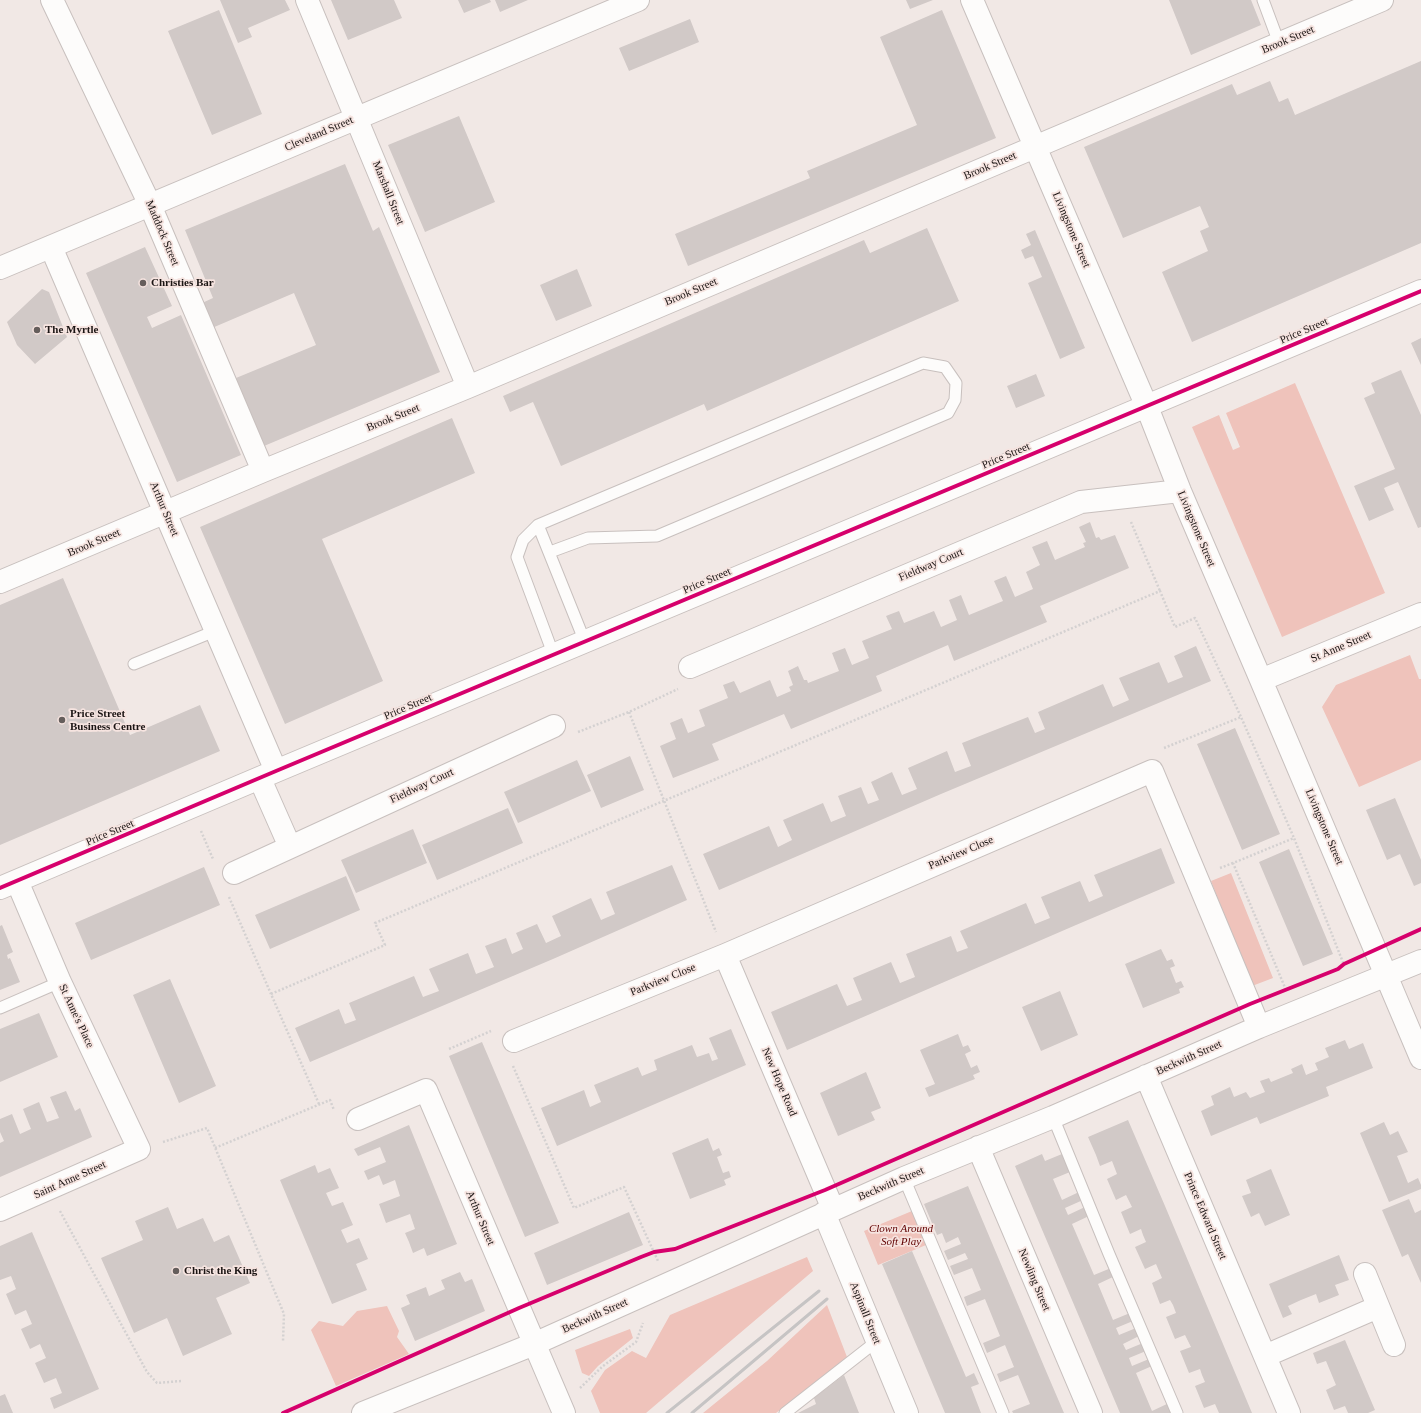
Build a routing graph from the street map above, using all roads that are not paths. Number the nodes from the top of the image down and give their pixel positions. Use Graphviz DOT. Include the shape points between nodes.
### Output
graph roads {
  1 [pos="52,0"];
  2 [pos="308,0"];
  3 [pos="638,0"];
  4 [pos="972,0"];
  5 [pos="1263,0"];
  6 [pos="1382,0"];
  7 [pos="611,5"];
  8 [pos="1279,44"];
  9 [pos="358,118"];
  10 [pos="1035,147"];
  11 [pos="150,205"];
  12 [pos="51,247"];
  13 [pos="0,268"];
  14 [pos="1421,291"];
  15 [pos="468,387"];
  16 [pos="1147,407"];
  17 [pos="263,470"];
  18 [pos="1180,491"];
  19 [pos="165,512"];
  20 [pos="538,525"];
  21 [pos="550,552"];
  22 [pos="0,582"];
  23 [pos="1421,614"];
  24 [pos="215,631"];
  25 [pos="585,642"];
  26 [pos="554,656"];
  27 [pos="134,664"];
  28 [pos="690,667"];
  29 [pos="1261,680"];
  30 [pos="554,726"];
  31 [pos="268,775"];
  32 [pos="290,847"];
  33 [pos="225,876"];
  34 [pos="8,885"];
  35 [pos="725,955"];
  36 [pos="1421,961"];
  37 [pos="1387,976"];
  38 [pos="60,982"];
  39 [pos="0,1008"];
  40 [pos="1259,1026"];
  41 [pos="509,1043"];
  42 [pos="1421,1058"];
  43 [pos="1146,1076"];
  44 [pos="1053,1117"];
  45 [pos="358,1119"];
  46 [pos="978,1147"];
  47 [pos="140,1149"];
  48 [pos="904,1178"];
  49 [pos="0,1210"];
  50 [pos="829,1211"];
  51 [pos="1365,1274"];
  52 [pos="1378,1307"];
  53 [pos="877,1341"];
  54 [pos="534,1344"];
  55 [pos="1394,1345"];
  56 [pos="1265,1356"];
  57 [pos="562,1410"];
  58 [pos="363,1413"];
  59 [pos="785,1413"];
  60 [pos="907,1413"];
  61 [pos="1003,1413"];
  62 [pos="1091,1413"];
  63 [pos="1177,1413"];
  64 [pos="1289,1413"];
  1 -- 11 [label="street, Maddock Street"];
  2 -- 9 [label="street, Marshall Street"];
  3 -- 7 [label="street, Cleveland Street"];
  4 -- 10 [label="street, Livingstone Street"];
  5 -- 8 [label="lane"];
  6 -- 8 [label="street, Brook Street"];
  7 -- 9 [label="street, Cleveland Street"];
  8 -- 10 [label="street, Brook Street"];
  9 -- 11 [label="street, Cleveland Street"];
  9 -- 15 [label="street, Marshall Street"];
  10 -- 15 [label="street, Brook Street"];
  10 -- 16 [label="street, Livingstone Street"];
  11 -- 12 [label="street, Cleveland Street"];
  11 -- 17 [label="street, Maddock Street"];
  12 -- 13 [label="street, Cleveland Street"];
  12 -- 19 [label="street, Arthur Street"];
  14 -- 16 [label="street, Price Street"];
  15 -- 17 [label="street, Brook Street"];
  16 -- 18 [label="street, Livingstone Street"];
  16 -- 25 [label="street, Price Street"];
  17 -- 19 [label="street, Brook Street"];
  18 -- 28 [label="street, Fieldway Court" via="1081,502"];
  18 -- 29 [label="street, Livingstone Street"];
  19 -- 22 [label="street, Brook Street"];
  19 -- 24 [label="street, Arthur Street"];
  20 -- 21 [label="lane"];
  20 -- 21 [label="lane" via="923,363 945,367 956,383 954,400 948,413 657,536 588,538"];
  20 -- 26 [label="lane" via="524,540 517,558"];
  21 -- 25 [label="lane"];
  23 -- 29 [label="street, St Anne Street"];
  24 -- 27 [label="lane"];
  24 -- 31 [label="street, Arthur Street"];
  25 -- 26 [label="street, Price Street"];
  26 -- 31 [label="street, Price Street"];
  29 -- 37 [label="street, Livingstone Street"];
  30 -- 32 [label="street, Fieldway Court"];
  31 -- 32 [label="street"];
  31 -- 34 [label="street, Price Street"];
  32 -- 33 [label="street, Fieldway Court"];
  34 -- 38 [label="street, St Anne's Place"];
  35 -- 40 [label="street, Parkview Close" via="1152,771"];
  35 -- 41 [label="street, Parkview Close"];
  35 -- 50 [label="street, New Hope Road"];
  36 -- 37 [label="street, Beckwith Street"];
  37 -- 40 [label="street, Beckwith Street"];
  37 -- 42 [label="street, Livingstone Street"];
  38 -- 39 [label="lane"];
  38 -- 47 [label="street, St Anne's Place"];
  40 -- 43 [label="street, Beckwith Street"];
  43 -- 44 [label="street, Beckwith Street"];
  43 -- 56 [label="street, Prince Edward Street"];
  44 -- 46 [label="street, Beckwith Street"];
  44 -- 63 [label="lane"];
  45 -- 54 [label="street, Arthur Street" via="426,1090"];
  46 -- 48 [label="street, Beckwith Street"];
  46 -- 62 [label="street, Newling Street"];
  47 -- 49 [label="street, Saint Anne Street"];
  48 -- 50 [label="street, Beckwith Street"];
  48 -- 61 [label="lane"];
  50 -- 53 [label="street, Aspinall Street"];
  50 -- 54 [label="street, Beckwith Street"];
  51 -- 52 [label="street"];
  52 -- 55 [label="street"];
  52 -- 56 [label="street"];
  53 -- 59 [label="lane"];
  53 -- 60 [label="street, Aspinall Street"];
  54 -- 57 [label="street, Arthur Street"];
  54 -- 58 [label="street, Beckwith Street"];
  56 -- 64 [label="street, Prince Edward Street"];
}
